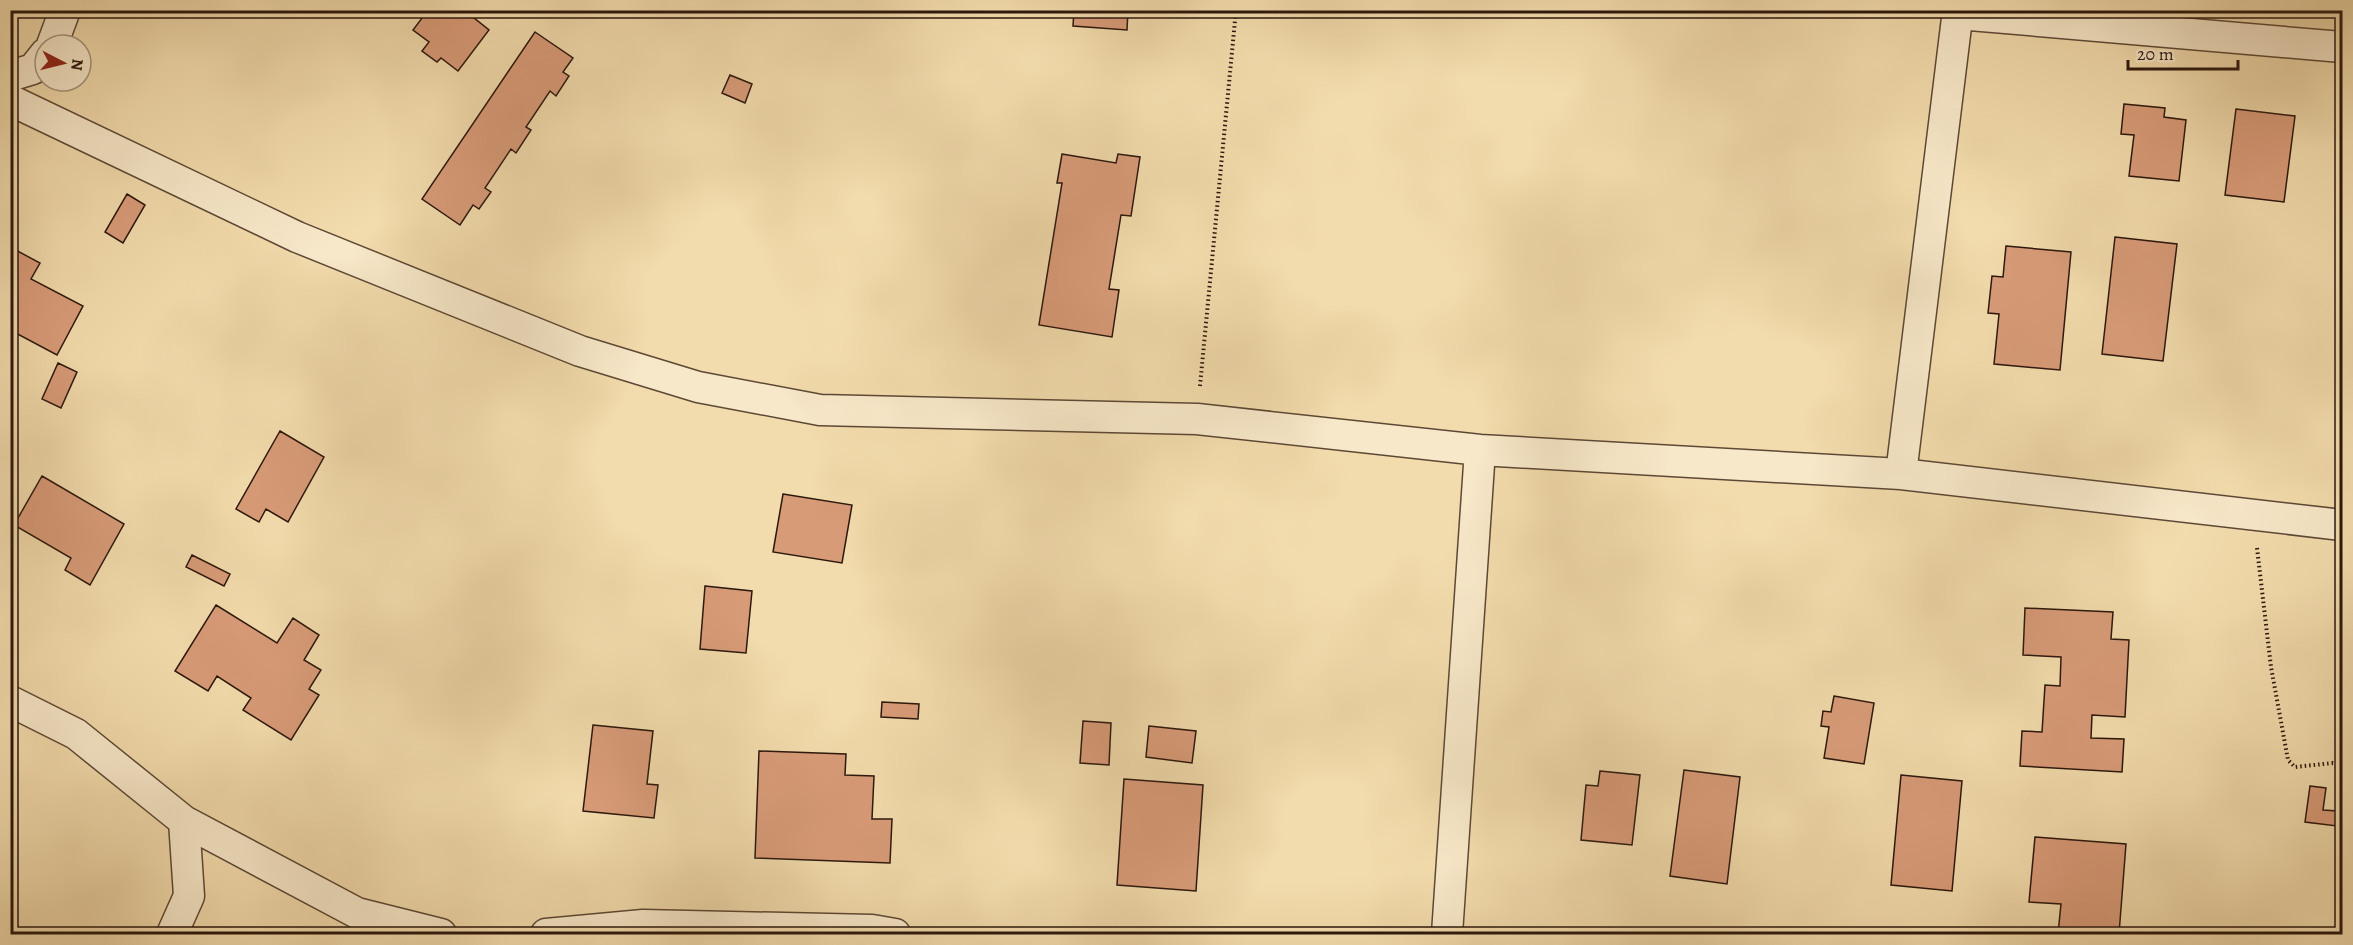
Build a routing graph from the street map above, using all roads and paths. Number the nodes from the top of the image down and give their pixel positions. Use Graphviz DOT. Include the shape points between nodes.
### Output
graph roads {
  1 [pos="65,10"];
  2 [pos="1236,10"];
  3 [pos="1958,12"];
  4 [pos="56,33"];
  5 [pos="2343,47"];
  6 [pos="33,69"];
  7 [pos="10,76"];
  8 [pos="10,100"];
  9 [pos="1197,419"];
  10 [pos="1480,450"];
  11 [pos="1901,474"];
  12 [pos="2253,515"];
  13 [pos="2343,525"];
  14 [pos="10,701"];
  15 [pos="2343,766"];
  16 [pos="184,821"];
  17 [pos="172,934"];
  18 [pos="441,934"];
  19 [pos="546,934"];
  20 [pos="895,934"];
  21 [pos="1447,934"];
  1 -- 4 [label="street"];
  2 -- 9 [label="path"];
  3 -- 5 [label="street"];
  3 -- 11 [label="street"];
  6 -- 7 [label="street"];
  8 -- 9 [label="street" via="297,237 580,351 698,387 820,410"];
  9 -- 10 [label="street"];
  10 -- 11 [label="street"];
  10 -- 21 [label="street"];
  11 -- 12 [label="street"];
  12 -- 13 [label="street"];
  12 -- 15 [label="path" via="2271,667 2288,760 2295,767 2332,763"];
  14 -- 16 [label="street" via="75,734"];
  16 -- 17 [label="street" via="189,896"];
  16 -- 18 [label="street" via="357,914"];
  19 -- 20 [label="street" via="643,924 873,930"];
}
